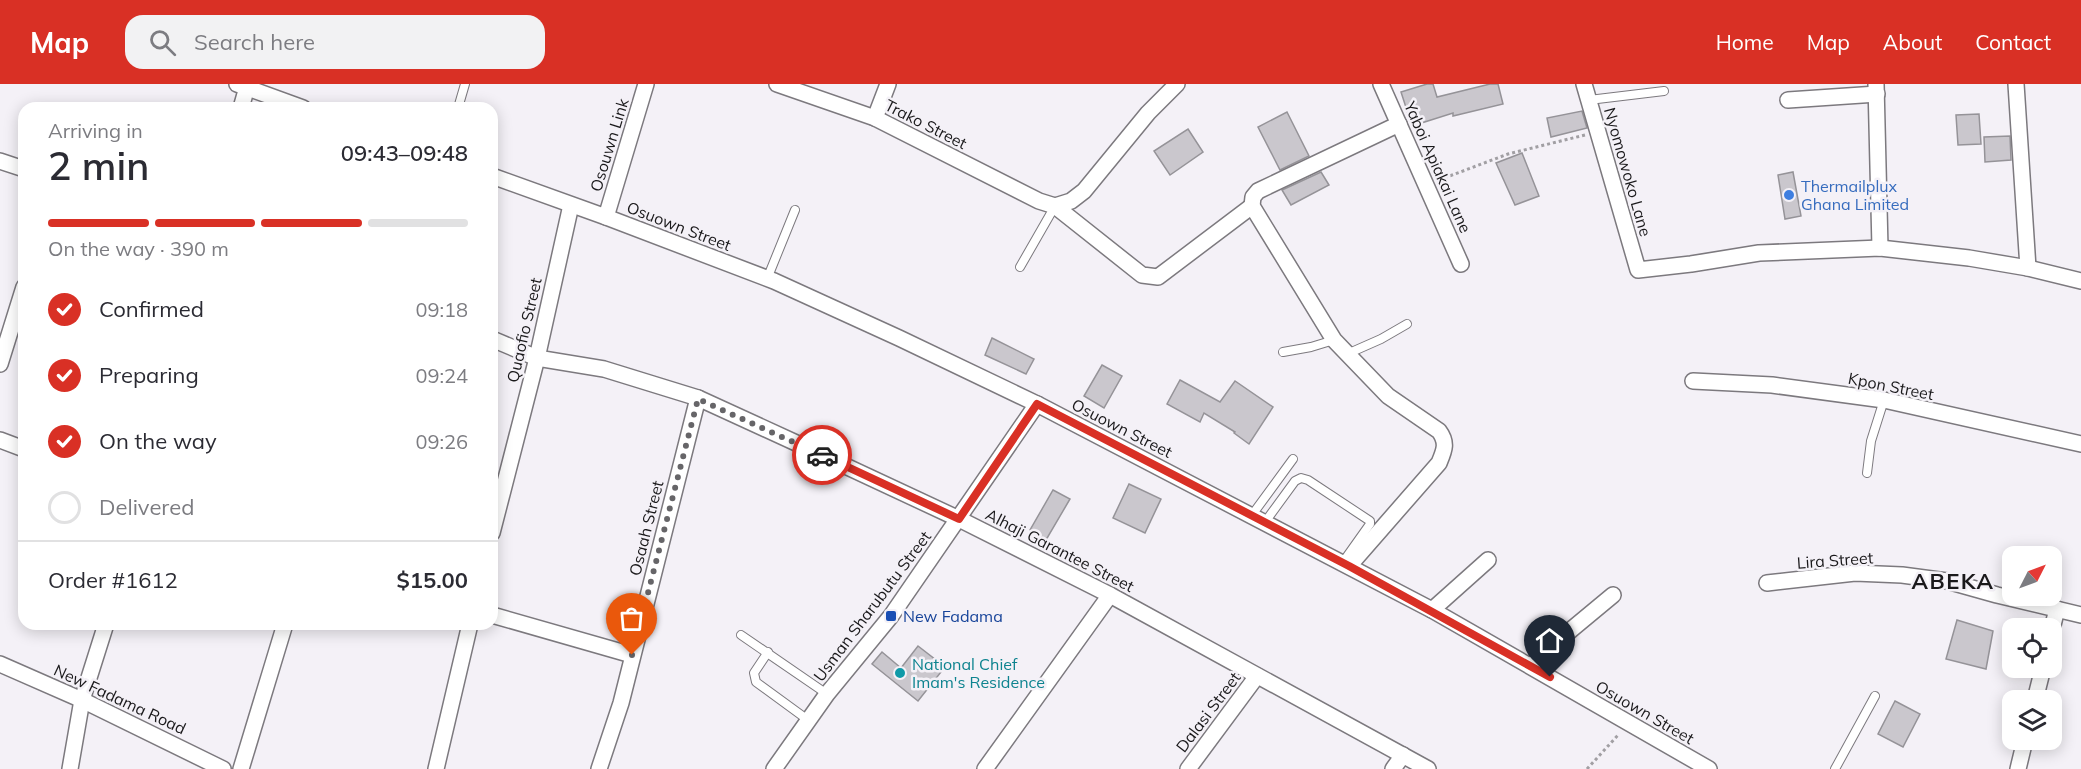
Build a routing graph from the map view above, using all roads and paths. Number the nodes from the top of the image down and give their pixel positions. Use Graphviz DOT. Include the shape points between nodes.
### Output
graph roads {
  1 [pos="465,84"];
  2 [pos="646,84"];
  3 [pos="777,84"];
  4 [pos="888,84"];
  5 [pos="1177,84"];
  6 [pos="1381,84"];
  7 [pos="1584,84"];
  8 [pos="2016,84"];
  9 [pos="242,86"];
  10 [pos="1877,89"];
  11 [pos="1664,91"];
  12 [pos="1589,100"];
  13 [pos="1788,100"];
  14 [pos="241,102"];
  15 [pos="286,102"];
  16 [pos="460,102"];
  17 [pos="875,118"];
  18 [pos="1400,124"];
  19 [pos="1598,132"];
  20 [pos="0,161"];
  21 [pos="18,167"];
  22 [pos="498,179"];
  23 [pos="1426,185"];
  24 [pos="572,205"];
  25 [pos="1055,206"];
  26 [pos="1252,206"];
  27 [pos="795,210"];
  28 [pos="606,217"];
  29 [pos="1880,249"];
  30 [pos="1461,264"];
  31 [pos="1020,267"];
  32 [pos="2028,268"];
  33 [pos="767,279"];
  34 [pos="2081,281"];
  35 [pos="18,306"];
  36 [pos="1407,324"];
  37 [pos="1334,340"];
  38 [pos="498,342"];
  39 [pos="1283,352"];
  40 [pos="1347,354"];
  41 [pos="537,358"];
  42 [pos="0,364"];
  43 [pos="1692,381"];
  44 [pos="698,399"];
  45 [pos="1884,400"];
  46 [pos="1037,404"];
  47 [pos="0,440"];
  48 [pos="2081,444"];
  49 [pos="18,447"];
  50 [pos="1293,459"];
  51 [pos="1867,473"];
  52 [pos="498,510"];
  53 [pos="959,519"];
  54 [pos="1258,519"];
  55 [pos="1488,560"];
  56 [pos="1346,564"];
  57 [pos="1767,583"];
  58 [pos="1110,595"];
  59 [pos="1613,595"];
  60 [pos="2057,609"];
  61 [pos="1432,610"];
  62 [pos="2081,615"];
  63 [pos="498,617"];
  64 [pos="2055,618"];
  65 [pos="104,630"];
  66 [pos="283,630"];
  67 [pos="469,630"];
  68 [pos="741,635"];
  69 [pos="768,652"];
  70 [pos="632,655"];
  71 [pos="0,664"];
  72 [pos="1531,666"];
  73 [pos="1257,676"];
  74 [pos="827,694"];
  75 [pos="1875,696"];
  76 [pos="82,700"];
  77 [pos="808,720"];
  78 [pos="1628,723"];
  79 [pos="2023,750"];
  80 [pos="1403,755"];
  81 [pos="70,769"];
  82 [pos="223,769"];
  83 [pos="241,769"];
  84 [pos="436,769"];
  85 [pos="599,769"];
  86 [pos="774,769"];
  87 [pos="985,769"];
  88 [pos="1188,769"];
  89 [pos="1393,769"];
  90 [pos="1428,769"];
  91 [pos="1587,769"];
  92 [pos="1709,769"];
  93 [pos="1835,769"];
  94 [pos="2018,769"];
  1 -- 16 [label="lane"];
  2 -- 28 [label="street, Osouwn Link"];
  3 -- 17 [label="street, Trako Street"];
  4 -- 17 [label="street"];
  5 -- 25 [label="street" via="1084,191"];
  6 -- 18 [label="street, Yaboi Apiakai Lane"];
  7 -- 12 [label="street, Nyomowoko Lane"];
  8 -- 32 [label="street"];
  9 -- 14 [label="street"];
  9 -- 15 [label="street"];
  10 -- 13 [label="street"];
  10 -- 29 [label="street"];
  11 -- 12 [label="lane"];
  12 -- 19 [label="street, Nyomowoko Lane"];
  17 -- 25 [label="street, Trako Street"];
  18 -- 23 [label="street, Yaboi Apiakai Lane"];
  18 -- 26 [label="street, Trako Street" via="1258,191"];
  19 -- 23 [label="path" via="1508,154"];
  19 -- 29 [label="street, Nyomowoko Lane" via="1638,270 1758,253"];
  20 -- 21 [label="street"];
  22 -- 24 [label="street, Osuown Street"];
  23 -- 30 [label="street, Yaboi Apiakai Lane"];
  24 -- 28 [label="street, Osuown Street"];
  24 -- 41 [label="street, Quaofio Street"];
  25 -- 26 [label="street, Trako Street" via="1142,275 1158,277"];
  25 -- 31 [label="lane"];
  26 -- 37 [label="street"];
  27 -- 33 [label="lane"];
  28 -- 33 [label="street, Osuown Street"];
  29 -- 32 [label="street"];
  32 -- 34 [label="street"];
  33 -- 46 [label="street, Osuown Street"];
  35 -- 42 [label="street"];
  36 -- 40 [label="lane"];
  37 -- 39 [label="lane"];
  37 -- 40 [label="street"];
  38 -- 41 [label="street, Alhaji Garantee Street"];
  40 -- 56 [label="street" via="1388,396 1439,431 1445,449 1439,464"];
  41 -- 44 [label="street, Alhaji Garantee Street" via="604,369"];
  41 -- 52 [label="street, Quaofio Street"];
  43 -- 45 [label="street, Kpon Street" via="1772,385"];
  44 -- 53 [label="street, Alhaji Garantee Street"];
  44 -- 70 [label="street, Osaah Street"];
  45 -- 48 [label="street, Kpon Street"];
  45 -- 51 [label="lane" via="1871,441"];
  46 -- 53 [label="street, Usman Sharubutu Street"];
  46 -- 54 [label="street, Osuown Street"];
  47 -- 49 [label="street"];
  50 -- 54 [label="lane"];
  53 -- 58 [label="street, Alhaji Garantee Street"];
  53 -- 74 [label="street, Usman Sharubutu Street" via="891,616"];
  54 -- 56 [label="street, Osuown Street"];
  54 -- 56 [label="lane" via="1295,481 1308,480 1370,521"];
  55 -- 61 [label="street"];
  56 -- 61 [label="street, Osuown Street"];
  57 -- 60 [label="street, Lira Street" via="1855,573 1902,575 1947,581"];
  58 -- 73 [label="street, Alhaji Garantee Street"];
  58 -- 87 [label="street"];
  59 -- 72 [label="street"];
  60 -- 62 [label="street, Lira Street"];
  60 -- 64 [label="street"];
  61 -- 72 [label="street, Osuown Street"];
  63 -- 70 [label="street"];
  65 -- 76 [label="street"];
  66 -- 83 [label="street"];
  67 -- 84 [label="street"];
  68 -- 69 [label="lane"];
  69 -- 74 [label="lane"];
  69 -- 77 [label="lane" via="754,673 756,682"];
  70 -- 85 [label="street, Osaah Street"];
  71 -- 76 [label="street, New Fadama Road"];
  72 -- 78 [label="street, Osuown Street"];
  73 -- 80 [label="street, Alhaji Garantee Street"];
  73 -- 88 [label="street, Dalasi Street"];
  74 -- 77 [label="street, Usman Sharubutu Street"];
  75 -- 93 [label="lane"];
  76 -- 81 [label="street"];
  76 -- 82 [label="street, New Fadama Road"];
  77 -- 86 [label="street, Usman Sharubutu Street"];
  78 -- 91 [label="path"];
  78 -- 92 [label="street, Osuown Street"];
  79 -- 94 [label="street"];
  80 -- 89 [label="street"];
  80 -- 90 [label="street, Alhaji Garantee Street"];
}
